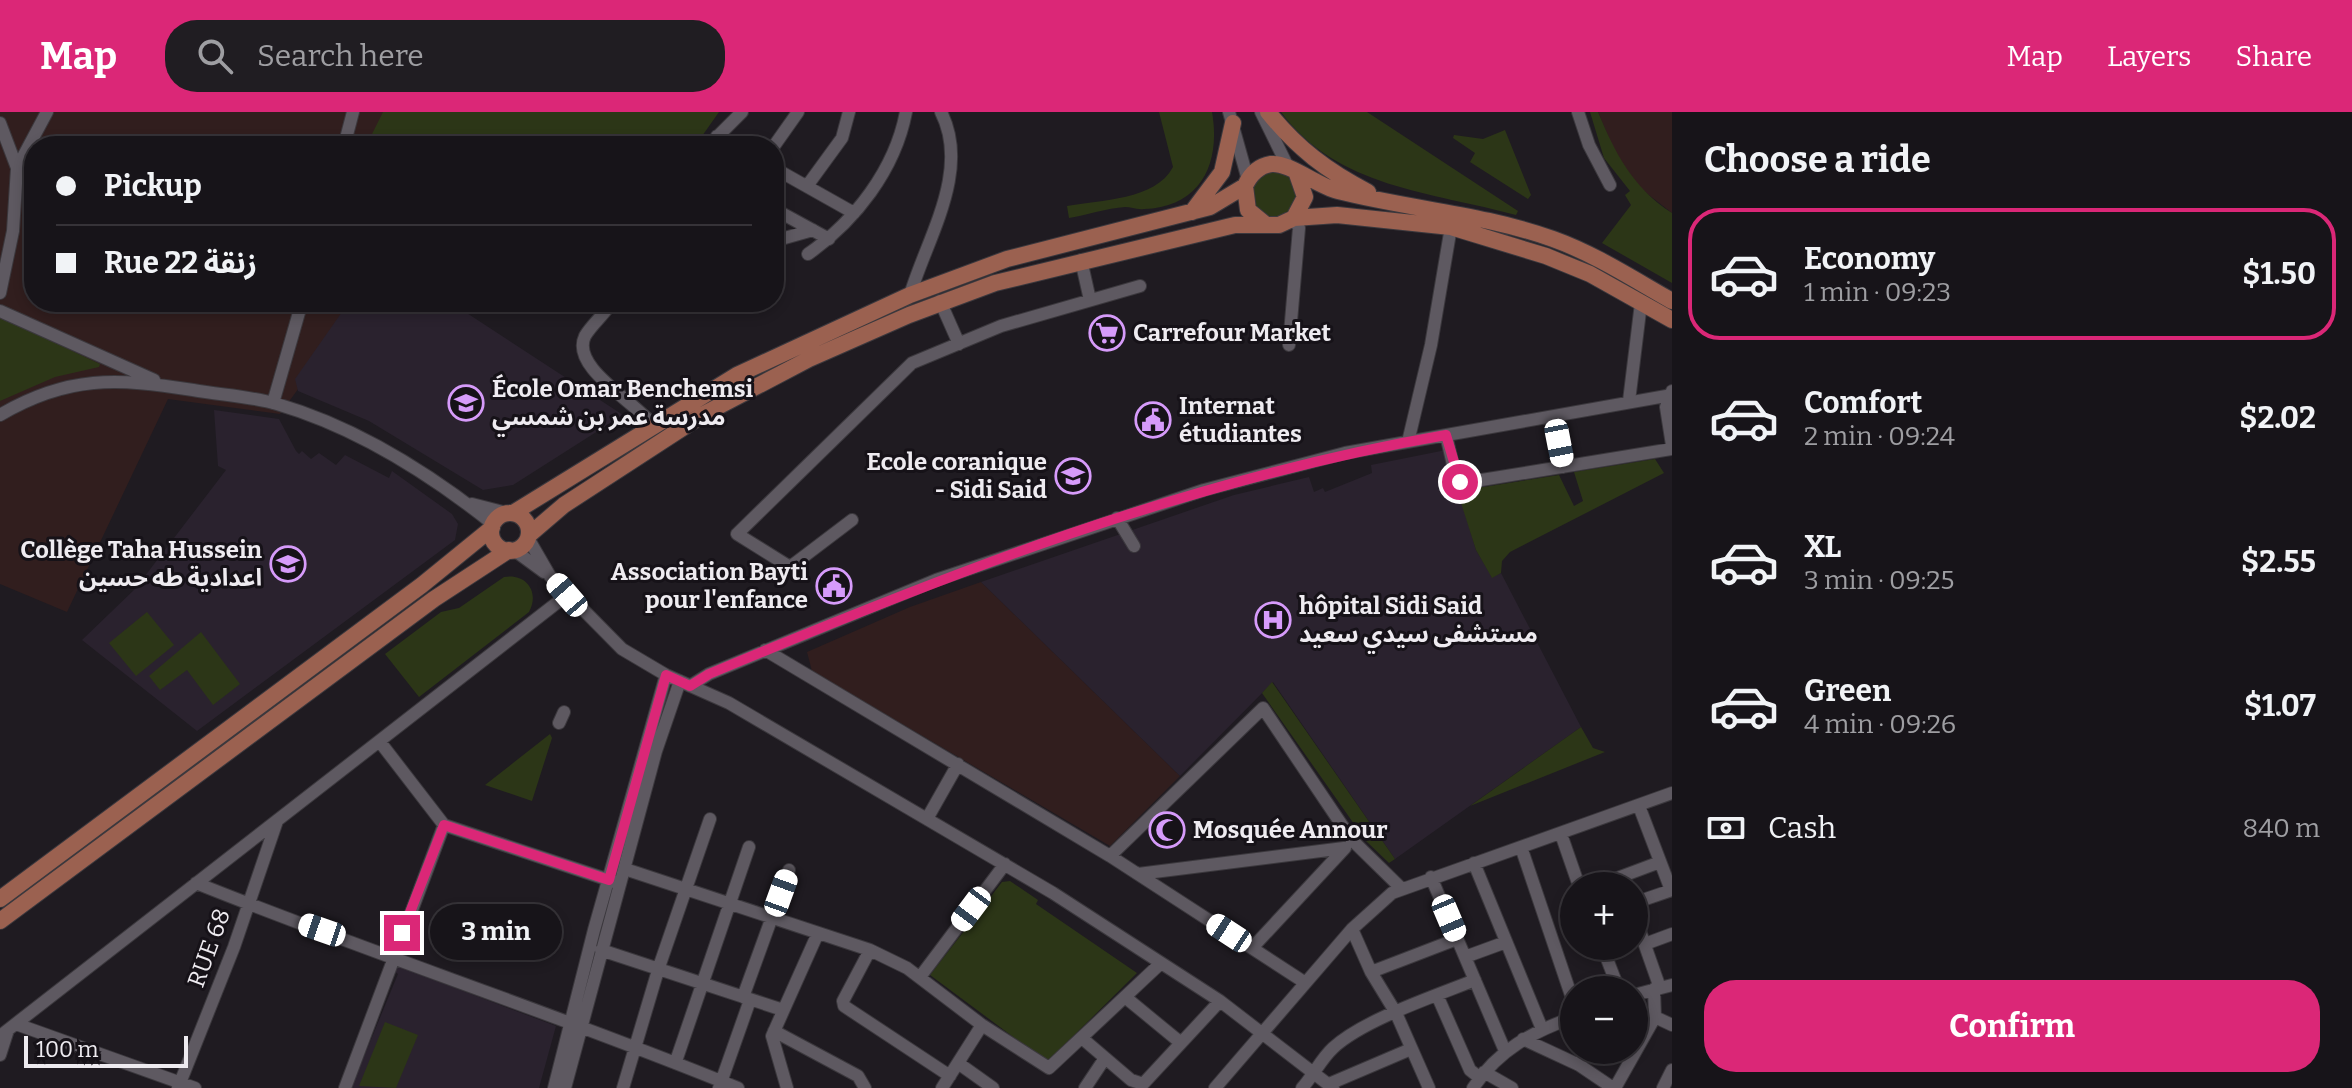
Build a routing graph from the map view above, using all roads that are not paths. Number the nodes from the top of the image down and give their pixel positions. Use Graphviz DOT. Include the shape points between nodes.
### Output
graph roads {
  1 [pos="47,112"];
  2 [pos="353,112"];
  3 [pos="742,112"];
  4 [pos="798,112"];
  5 [pos="849,112"];
  6 [pos="906,112"];
  7 [pos="941,112"];
  8 [pos="1261,112"];
  9 [pos="1268,112"];
  10 [pos="1578,112"];
  11 [pos="1231,118"];
  12 [pos="0,123"];
  13 [pos="34,136"];
  14 [pos="347,136"];
  15 [pos="717,136"];
  16 [pos="781,136"];
  17 [pos="24,155"];
  18 [pos="17,168"];
  19 [pos="1292,170"];
  20 [pos="784,173"];
  21 [pos="1246,183"];
  22 [pos="1610,185"];
  23 [pos="807,186"];
  24 [pos="1384,200"];
  25 [pos="1192,212"];
  26 [pos="854,213"];
  27 [pos="784,214"];
  28 [pos="1294,218"];
  29 [pos="1265,224"];
  30 [pos="1451,227"];
  31 [pos="813,230"];
  32 [pos="784,238"];
  33 [pos="829,239"];
  34 [pos="808,254"];
  35 [pos="1081,260"];
  36 [pos="1140,286"];
  37 [pos="0,293"];
  38 [pos="910,295"];
  39 [pos="1090,300"];
  40 [pos="940,301"];
  41 [pos="1672,301"];
  42 [pos="1641,303"];
  43 [pos="0,311"];
  44 [pos="299,312"];
  45 [pos="606,312"];
  46 [pos="608,312"];
  47 [pos="604,315"];
  48 [pos="1672,320"];
  49 [pos="959,344"];
  50 [pos="1289,345"];
  51 [pos="167,386"];
  52 [pos="1671,394"];
  53 [pos="1629,401"];
  54 [pos="273,403"];
  55 [pos="0,415"];
  56 [pos="1554,419"];
  57 [pos="652,424"];
  58 [pos="1446,435"];
  59 [pos="1408,442"];
  60 [pos="1672,447"];
  61 [pos="1563,467"];
  62 [pos="465,502"];
  63 [pos="510,513"];
  64 [pos="1117,518"];
  65 [pos="852,520"];
  66 [pos="493,526"];
  67 [pos="528,537"];
  68 [pos="1134,546"];
  69 [pos="512,550"];
  70 [pos="550,576"];
  71 [pos="567,595"];
  72 [pos="765,650"];
  73 [pos="666,675"];
  74 [pos="685,684"];
  75 [pos="380,742"];
  76 [pos="958,764"];
  77 [pos="1672,793"];
  78 [pos="1639,806"];
  79 [pos="928,817"];
  80 [pos="710,819"];
  81 [pos="277,821"];
  82 [pos="444,825"];
  83 [pos="1561,834"];
  84 [pos="1348,844"];
  85 [pos="749,847"];
  86 [pos="1521,847"];
  87 [pos="1110,856"];
  88 [pos="1660,862"];
  89 [pos="1474,863"];
  90 [pos="1005,864"];
  91 [pos="625,869"];
  92 [pos="789,870"];
  93 [pos="1574,872"];
  94 [pos="1640,872"];
  95 [pos="1138,874"];
  96 [pos="1431,877"];
  97 [pos="615,882"];
  98 [pos="196,883"];
  99 [pos="685,887"];
  100 [pos="1401,888"];
  101 [pos="1672,890"];
  102 [pos="1648,898"];
  103 [pos="0,899"];
  104 [pos="728,901"];
  105 [pos="249,904"];
  106 [pos="772,917"];
  107 [pos="0,921"];
  108 [pos="1352,929"];
  109 [pos="818,933"];
  110 [pos="1672,934"];
  111 [pos="1457,939"];
  112 [pos="1506,942"];
  113 [pos="1648,943"];
  114 [pos="1252,948"];
  115 [pos="601,950"];
  116 [pos="870,950"];
  117 [pos="1648,952"];
  118 [pos="394,956"];
  119 [pos="1465,957"];
  120 [pos="1161,963"];
  121 [pos="659,967"];
  122 [pos="1371,972"];
  123 [pos="1565,976"];
  124 [pos="920,977"];
  125 [pos="1475,980"];
  126 [pos="1304,982"];
  127 [pos="705,984"];
  128 [pos="1662,987"];
  129 [pos="1437,995"];
  130 [pos="1125,997"];
  131 [pos="747,999"];
  132 [pos="1220,1001"];
  133 [pos="783,1010"];
  134 [pos="1396,1013"];
  135 [pos="1655,1017"];
  136 [pos="1560,1022"];
  137 [pos="982,1025"];
  138 [pos="1672,1025"];
  139 [pos="575,1027"];
  140 [pos="1542,1029"];
  141 [pos="8,1030"];
  142 [pos="774,1031"];
  143 [pos="1262,1032"];
  144 [pos="1083,1039"];
  145 [pos="1523,1039"];
  146 [pos="1181,1043"];
  147 [pos="634,1044"];
  148 [pos="1411,1049"];
  149 [pos="1505,1051"];
  150 [pos="0,1055"];
  151 [pos="1105,1058"];
  152 [pos="676,1061"];
  153 [pos="958,1063"];
  154 [pos="1579,1065"];
  155 [pos="1672,1070"];
  156 [pos="1315,1073"];
  157 [pos="1479,1079"];
  158 [pos="946,1082"];
  159 [pos="179,1085"];
  160 [pos="721,1085"];
  161 [pos="1331,1086"];
  162 [pos="195,1088"];
  163 [pos="345,1088"];
  164 [pos="554,1088"];
  165 [pos="565,1088"];
  166 [pos="623,1088"];
  167 [pos="738,1088"];
  168 [pos="787,1088"];
  169 [pos="865,1088"];
  170 [pos="993,1088"];
  171 [pos="1085,1088"];
  172 [pos="1215,1088"];
  173 [pos="1302,1088"];
  174 [pos="1429,1088"];
  175 [pos="1512,1088"];
  176 [pos="1614,1088"];
  177 [pos="1663,1088"];
  1 -- 13 [label="street"];
  2 -- 14 [label="street"];
  3 -- 15 [label="street"];
  4 -- 16 [label="street"];
  5 -- 23 [label="street" via="842,138"];
  6 -- 26 [label="street" via="889,161"];
  7 -- 38 [label="street" via="952,158 951,182"];
  8 -- 19 [label="street"];
  9 -- 24 [label="main road" via="1323,167"];
  10 -- 22 [label="street"];
  11 -- 21 [label="street"];
  11 -- 25 [label="main road" via="1222,172"];
  12 -- 18 [label="street"];
  17 -- 18 [label="street"];
  18 -- 37 [label="street" via="13,231"];
  19 -- 21 [label="main road" via="1263,166"];
  19 -- 24 [label="main road" via="1318,185"];
  19 -- 28 [label="main road" via="1305,197"];
  20 -- 23 [label="street"];
  21 -- 25 [label="main road" via="1226,200"];
  21 -- 29 [label="main road" via="1248,210"];
  23 -- 26 [label="street"];
  24 -- 41 [label="main road" via="1454,212 1549,238"];
  25 -- 38 [label="main road" via="1007,259"];
  26 -- 33 [label="street"];
  27 -- 31 [label="street"];
  28 -- 29 [label="main road"];
  28 -- 30 [label="main road" via="1337,215"];
  28 -- 50 [label="street" via="1299,228"];
  29 -- 35 [label="main road" via="1235,225"];
  30 -- 42 [label="main road" via="1546,256"];
  30 -- 59 [label="street"];
  31 -- 32 [label="street"];
  31 -- 33 [label="street"];
  33 -- 34 [label="street"];
  35 -- 39 [label="street"];
  35 -- 40 [label="main road"];
  36 -- 39 [label="street"];
  38 -- 57 [label="main road" via="737,375"];
  39 -- 49 [label="street"];
  40 -- 49 [label="street"];
  40 -- 67 [label="main road" via="809,359 704,414 564,505"];
  42 -- 48 [label="main road"];
  42 -- 53 [label="street"];
  43 -- 51 [label="street"];
  44 -- 54 [label="street"];
  45 -- 47 [label="street"];
  46 -- 47 [label="street"];
  47 -- 57 [label="street" via="584,338 585,362"];
  49 -- 65 [label="street" via="912,363 737,534 790,567"];
  51 -- 54 [label="street"];
  51 -- 55 [label="street" via="103,380 55,388"];
  52 -- 53 [label="street"];
  52 -- 60 [label="street" via="1666,407"];
  53 -- 56 [label="street"];
  54 -- 62 [label="street" via="354,434"];
  56 -- 58 [label="street"];
  56 -- 61 [label="street"];
  57 -- 63 [label="main road"];
  58 -- 59 [label="street"];
  58 -- 61 [label="street" via="1456,478 1463,483"];
  59 -- 64 [label="street" via="1283,467"];
  60 -- 61 [label="street"];
  62 -- 63 [label="street"];
  62 -- 66 [label="street"];
  63 -- 66 [label="main road"];
  63 -- 67 [label="main road" via="524,519"];
  64 -- 68 [label="street"];
  64 -- 72 [label="street" via="936,580"];
  66 -- 69 [label="main road" via="498,545"];
  66 -- 103 [label="main road" via="422,585"];
  67 -- 69 [label="main road"];
  67 -- 70 [label="street"];
  69 -- 70 [label="street"];
  69 -- 107 [label="main road" via="434,599"];
  70 -- 71 [label="street"];
  71 -- 73 [label="street" via="622,649"];
  71 -- 75 [label="street"];
  72 -- 74 [label="street"];
  72 -- 76 [label="street"];
  73 -- 74 [label="street"];
  73 -- 97 [label="street"];
  74 -- 79 [label="street" via="729,703"];
  74 -- 91 [label="street" via="656,751"];
  75 -- 81 [label="street"];
  75 -- 82 [label="street"];
  76 -- 79 [label="street"];
  76 -- 87 [label="street"];
  77 -- 78 [label="street"];
  78 -- 83 [label="street"];
  78 -- 88 [label="street"];
  79 -- 90 [label="street"];
  80 -- 99 [label="street"];
  81 -- 98 [label="street"];
  81 -- 105 [label="street, RUE 68"];
  82 -- 97 [label="street"];
  82 -- 118 [label="street"];
  83 -- 86 [label="street"];
  83 -- 93 [label="street"];
  84 -- 87 [label="street" via="1263,708"];
  84 -- 95 [label="street"];
  84 -- 100 [label="street"];
  84 -- 114 [label="street"];
  85 -- 104 [label="street"];
  86 -- 89 [label="street"];
  86 -- 123 [label="street"];
  87 -- 95 [label="street"];
  88 -- 94 [label="street"];
  88 -- 101 [label="street"];
  89 -- 96 [label="street"];
  89 -- 112 [label="street"];
  90 -- 120 [label="street"];
  90 -- 124 [label="street"];
  91 -- 97 [label="street"];
  91 -- 99 [label="street"];
  92 -- 106 [label="street"];
  95 -- 114 [label="street"];
  96 -- 100 [label="street"];
  96 -- 111 [label="street"];
  97 -- 115 [label="street"];
  97 -- 139 [label="street"];
  98 -- 105 [label="street"];
  98 -- 141 [label="street"];
  99 -- 104 [label="street"];
  99 -- 121 [label="street"];
  100 -- 108 [label="street"];
  101 -- 102 [label="street"];
  104 -- 106 [label="street"];
  104 -- 127 [label="street"];
  105 -- 118 [label="street"];
  105 -- 159 [label="street, RUE 68"];
  106 -- 109 [label="street"];
  106 -- 131 [label="street"];
  108 -- 122 [label="street"];
  108 -- 126 [label="street"];
  109 -- 116 [label="street"];
  109 -- 133 [label="street"];
  110 -- 113 [label="street"];
  111 -- 119 [label="street"];
  111 -- 122 [label="street"];
  112 -- 119 [label="street"];
  112 -- 140 [label="street"];
  114 -- 126 [label="street"];
  115 -- 121 [label="street"];
  115 -- 139 [label="street"];
  116 -- 124 [label="street"];
  116 -- 158 [label="street" via="842,1004"];
  117 -- 128 [label="street"];
  118 -- 139 [label="street"];
  118 -- 163 [label="street"];
  119 -- 125 [label="street"];
  120 -- 130 [label="street"];
  120 -- 132 [label="street"];
  121 -- 127 [label="street"];
  121 -- 147 [label="street"];
  122 -- 134 [label="street"];
  124 -- 137 [label="street"];
  125 -- 129 [label="street"];
  125 -- 149 [label="street"];
  126 -- 143 [label="street"];
  127 -- 131 [label="street"];
  127 -- 152 [label="street"];
  128 -- 135 [label="street"];
  129 -- 134 [label="street"];
  129 -- 157 [label="street" via="1470,1070"];
  130 -- 144 [label="street"];
  130 -- 146 [label="street"];
  131 -- 133 [label="street"];
  131 -- 160 [label="street"];
  132 -- 143 [label="street"];
  132 -- 146 [label="street"];
  133 -- 142 [label="street"];
  134 -- 148 [label="street"];
  134 -- 156 [label="street" via="1334,1047"];
  135 -- 138 [label="street"];
  135 -- 176 [label="street"];
  136 -- 140 [label="street"];
  137 -- 144 [label="street" via="1049,1068"];
  137 -- 153 [label="street"];
  139 -- 147 [label="street"];
  139 -- 164 [label="street"];
  139 -- 165 [label="street"];
  140 -- 145 [label="street"];
  141 -- 150 [label="street"];
  141 -- 159 [label="street"];
  142 -- 168 [label="street" via="772,1047"];
  142 -- 169 [label="street" via="858,1076"];
  143 -- 156 [label="street"];
  143 -- 172 [label="street"];
  144 -- 151 [label="street"];
  145 -- 149 [label="street"];
  145 -- 154 [label="street"];
  146 -- 151 [label="street" via="1143,1084"];
  147 -- 152 [label="street"];
  147 -- 166 [label="street"];
  148 -- 161 [label="street"];
  148 -- 174 [label="street"];
  149 -- 157 [label="street"];
  151 -- 171 [label="street"];
  152 -- 160 [label="street"];
  153 -- 158 [label="street"];
  153 -- 170 [label="street"];
  154 -- 176 [label="street"];
  155 -- 177 [label="street"];
  156 -- 161 [label="street"];
  156 -- 173 [label="street"];
  157 -- 175 [label="street"];
  159 -- 162 [label="street"];
  160 -- 167 [label="street"];
}
